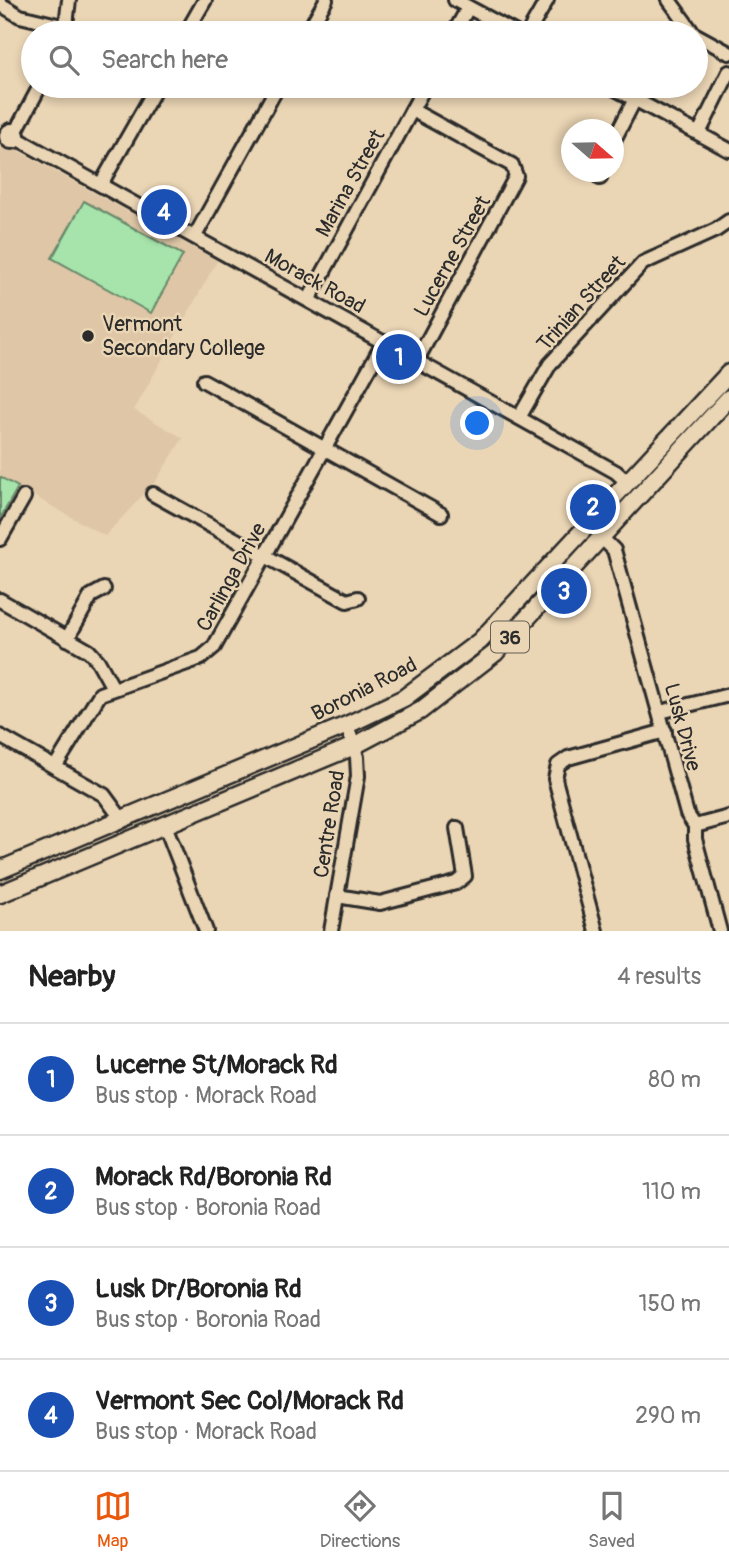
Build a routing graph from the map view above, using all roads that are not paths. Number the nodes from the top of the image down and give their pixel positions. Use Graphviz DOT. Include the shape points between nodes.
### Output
graph roads {
  1 [pos="69,0"];
  2 [pos="205,0"];
  3 [pos="326,0"];
  4 [pos="455,0"];
  5 [pos="547,0"];
  6 [pos="669,0"];
  7 [pos="0,4"];
  8 [pos="468,8"];
  9 [pos="36,21"];
  10 [pos="66,21"];
  11 [pos="193,21"];
  12 [pos="314,21"];
  13 [pos="461,21"];
  14 [pos="493,21"];
  15 [pos="535,21"];
  16 [pos="685,21"];
  17 [pos="708,41"];
  18 [pos="729,53"];
  19 [pos="729,72"];
  20 [pos="32,98"];
  21 [pos="150,98"];
  22 [pos="271,98"];
  23 [pos="418,98"];
  24 [pos="635,99"];
  25 [pos="412,110"];
  26 [pos="624,120"];
  27 [pos="696,132"];
  28 [pos="10,133"];
  29 [pos="729,150"];
  30 [pos="101,184"];
  31 [pos="729,221"];
  32 [pos="195,236"];
  33 [pos="309,299"];
  34 [pos="384,342"];
  35 [pos="417,359"];
  36 [pos="729,373"];
  37 [pos="204,381"];
  38 [pos="729,398"];
  39 [pos="520,416"];
  40 [pos="325,448"];
  41 [pos="627,482"];
  42 [pos="153,494"];
  43 [pos="640,495"];
  44 [pos="24,497"];
  45 [pos="442,514"];
  46 [pos="587,525"];
  47 [pos="601,537"];
  48 [pos="0,539"];
  49 [pos="265,555"];
  50 [pos="104,590"];
  51 [pos="358,597"];
  52 [pos="0,600"];
  53 [pos="67,639"];
  54 [pos="113,688"];
  55 [pos="729,695"];
  56 [pos="660,712"];
  57 [pos="347,725"];
  58 [pos="665,731"];
  59 [pos="0,736"];
  60 [pos="354,746"];
  61 [pos="55,767"];
  62 [pos="729,817"];
  63 [pos="122,821"];
  64 [pos="165,825"];
  65 [pos="695,826"];
  66 [pos="457,828"];
  67 [pos="0,870"];
  68 [pos="0,894"];
  69 [pos="337,896"];
  70 [pos="206,931"];
  71 [pos="331,931"];
  72 [pos="596,931"];
  73 [pos="720,931"];
  1 -- 10 [label="street"];
  2 -- 11 [label="street"];
  3 -- 12 [label="street"];
  4 -- 8 [label="street"];
  5 -- 15 [label="street"];
  6 -- 16 [label="street"];
  7 -- 9 [label="street"];
  8 -- 13 [label="street"];
  8 -- 14 [label="street"];
  17 -- 18 [label="street"];
  19 -- 27 [label="street"];
  20 -- 28 [label="street"];
  21 -- 30 [label="street"];
  22 -- 32 [label="street"];
  23 -- 25 [label="street, Marina Street"];
  24 -- 26 [label="street"];
  24 -- 27 [label="street"];
  25 -- 33 [label="street, Marina Street"];
  25 -- 35 [label="street, Lucerne Street" via="515,170 514,183"];
  27 -- 29 [label="street"];
  28 -- 30 [label="street, Morack Road"];
  30 -- 32 [label="street, Morack Road"];
  31 -- 39 [label="street, Trinian Street" via="643,264 550,364"];
  32 -- 33 [label="street, Morack Road"];
  33 -- 34 [label="street, Morack Road"];
  34 -- 35 [label="street, Morack Road"];
  34 -- 40 [label="street, Carlinga Drive"];
  35 -- 39 [label="street, Morack Road"];
  36 -- 41 [label="main road, Boronia Road / 36"];
  37 -- 40 [label="street"];
  38 -- 43 [label="main road, Boronia Road / 36"];
  39 -- 41 [label="street, Morack Road"];
  40 -- 45 [label="street"];
  40 -- 49 [label="street, Carlinga Drive"];
  41 -- 43 [label="main road"];
  41 -- 46 [label="main road, Boronia Road / 36"];
  42 -- 49 [label="street"];
  43 -- 47 [label="main road, Boronia Road / 36"];
  44 -- 48 [label="street"];
  46 -- 47 [label="main road"];
  46 -- 57 [label="main road, Boronia Road / 36" via="480,641 404,698"];
  47 -- 56 [label="street, Lusk Drive" via="614,550"];
  47 -- 60 [label="main road, Boronia Road / 36" via="495,653 468,676 421,711"];
  49 -- 51 [label="street" via="347,601"];
  49 -- 54 [label="street, Carlinga Drive" via="214,647 201,658"];
  50 -- 53 [label="street" via="91,596"];
  52 -- 53 [label="street"];
  53 -- 54 [label="street" via="98,660"];
  54 -- 61 [label="street, Carlinga Drive" via="93,700"];
  55 -- 56 [label="street"];
  56 -- 58 [label="street, Lusk Drive"];
  57 -- 60 [label="street, Centre Road"];
  57 -- 63 [label="main road, Boronia Road / 36"];
  58 -- 65 [label="street, Lusk Drive" via="687,814"];
  58 -- 72 [label="street" via="568,758 558,765 555,779"];
  59 -- 61 [label="street"];
  60 -- 64 [label="main road, Boronia Road / 36"];
  60 -- 69 [label="street, Centre Road" via="358,776"];
  61 -- 63 [label="street" via="104,795"];
  62 -- 65 [label="street"];
  63 -- 67 [label="main road, Boronia Road / 36"];
  64 -- 68 [label="main road, Boronia Road / 36"];
  64 -- 70 [label="street"];
  65 -- 73 [label="street, Lusk Drive"];
  66 -- 69 [label="street" via="465,876 456,883 380,903"];
  69 -- 71 [label="street, Centre Road"];
}
